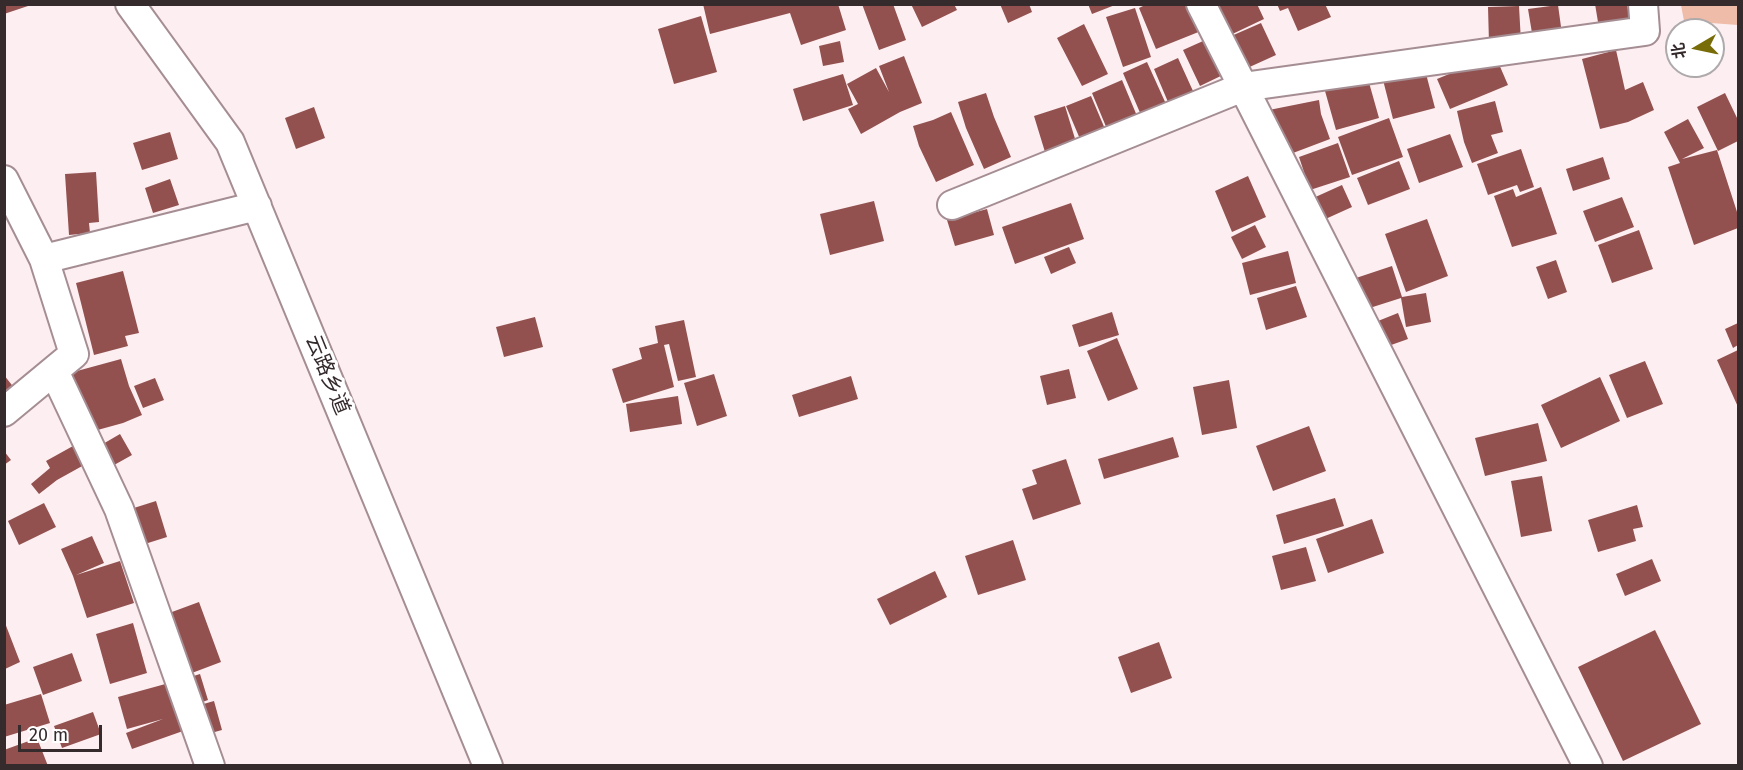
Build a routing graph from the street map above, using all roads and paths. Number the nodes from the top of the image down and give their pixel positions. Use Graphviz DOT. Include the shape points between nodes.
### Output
graph roads {
  1 [pos="130,4"];
  2 [pos="1201,4"];
  3 [pos="1643,4"];
  4 [pos="1243,87"];
  5 [pos="4,180"];
  6 [pos="952,205"];
  7 [pos="257,206"];
  8 [pos="44,259"];
  9 [pos="54,370"];
  10 [pos="4,412"];
  11 [pos="210,765"];
  12 [pos="488,765"];
  13 [pos="1588,765"];
  1 -- 7 [label="street, 云路乡道" via="230,142"];
  2 -- 4 [label="street"];
  3 -- 4 [label="street" via="1645,31"];
  4 -- 6 [label="street"];
  4 -- 13 [label="street"];
  5 -- 8 [label="street"];
  7 -- 8 [label="street"];
  7 -- 12 [label="street, 云路乡道"];
  8 -- 9 [label="street" via="74,354"];
  9 -- 10 [label="street"];
  9 -- 11 [label="street" via="119,509"];
}
